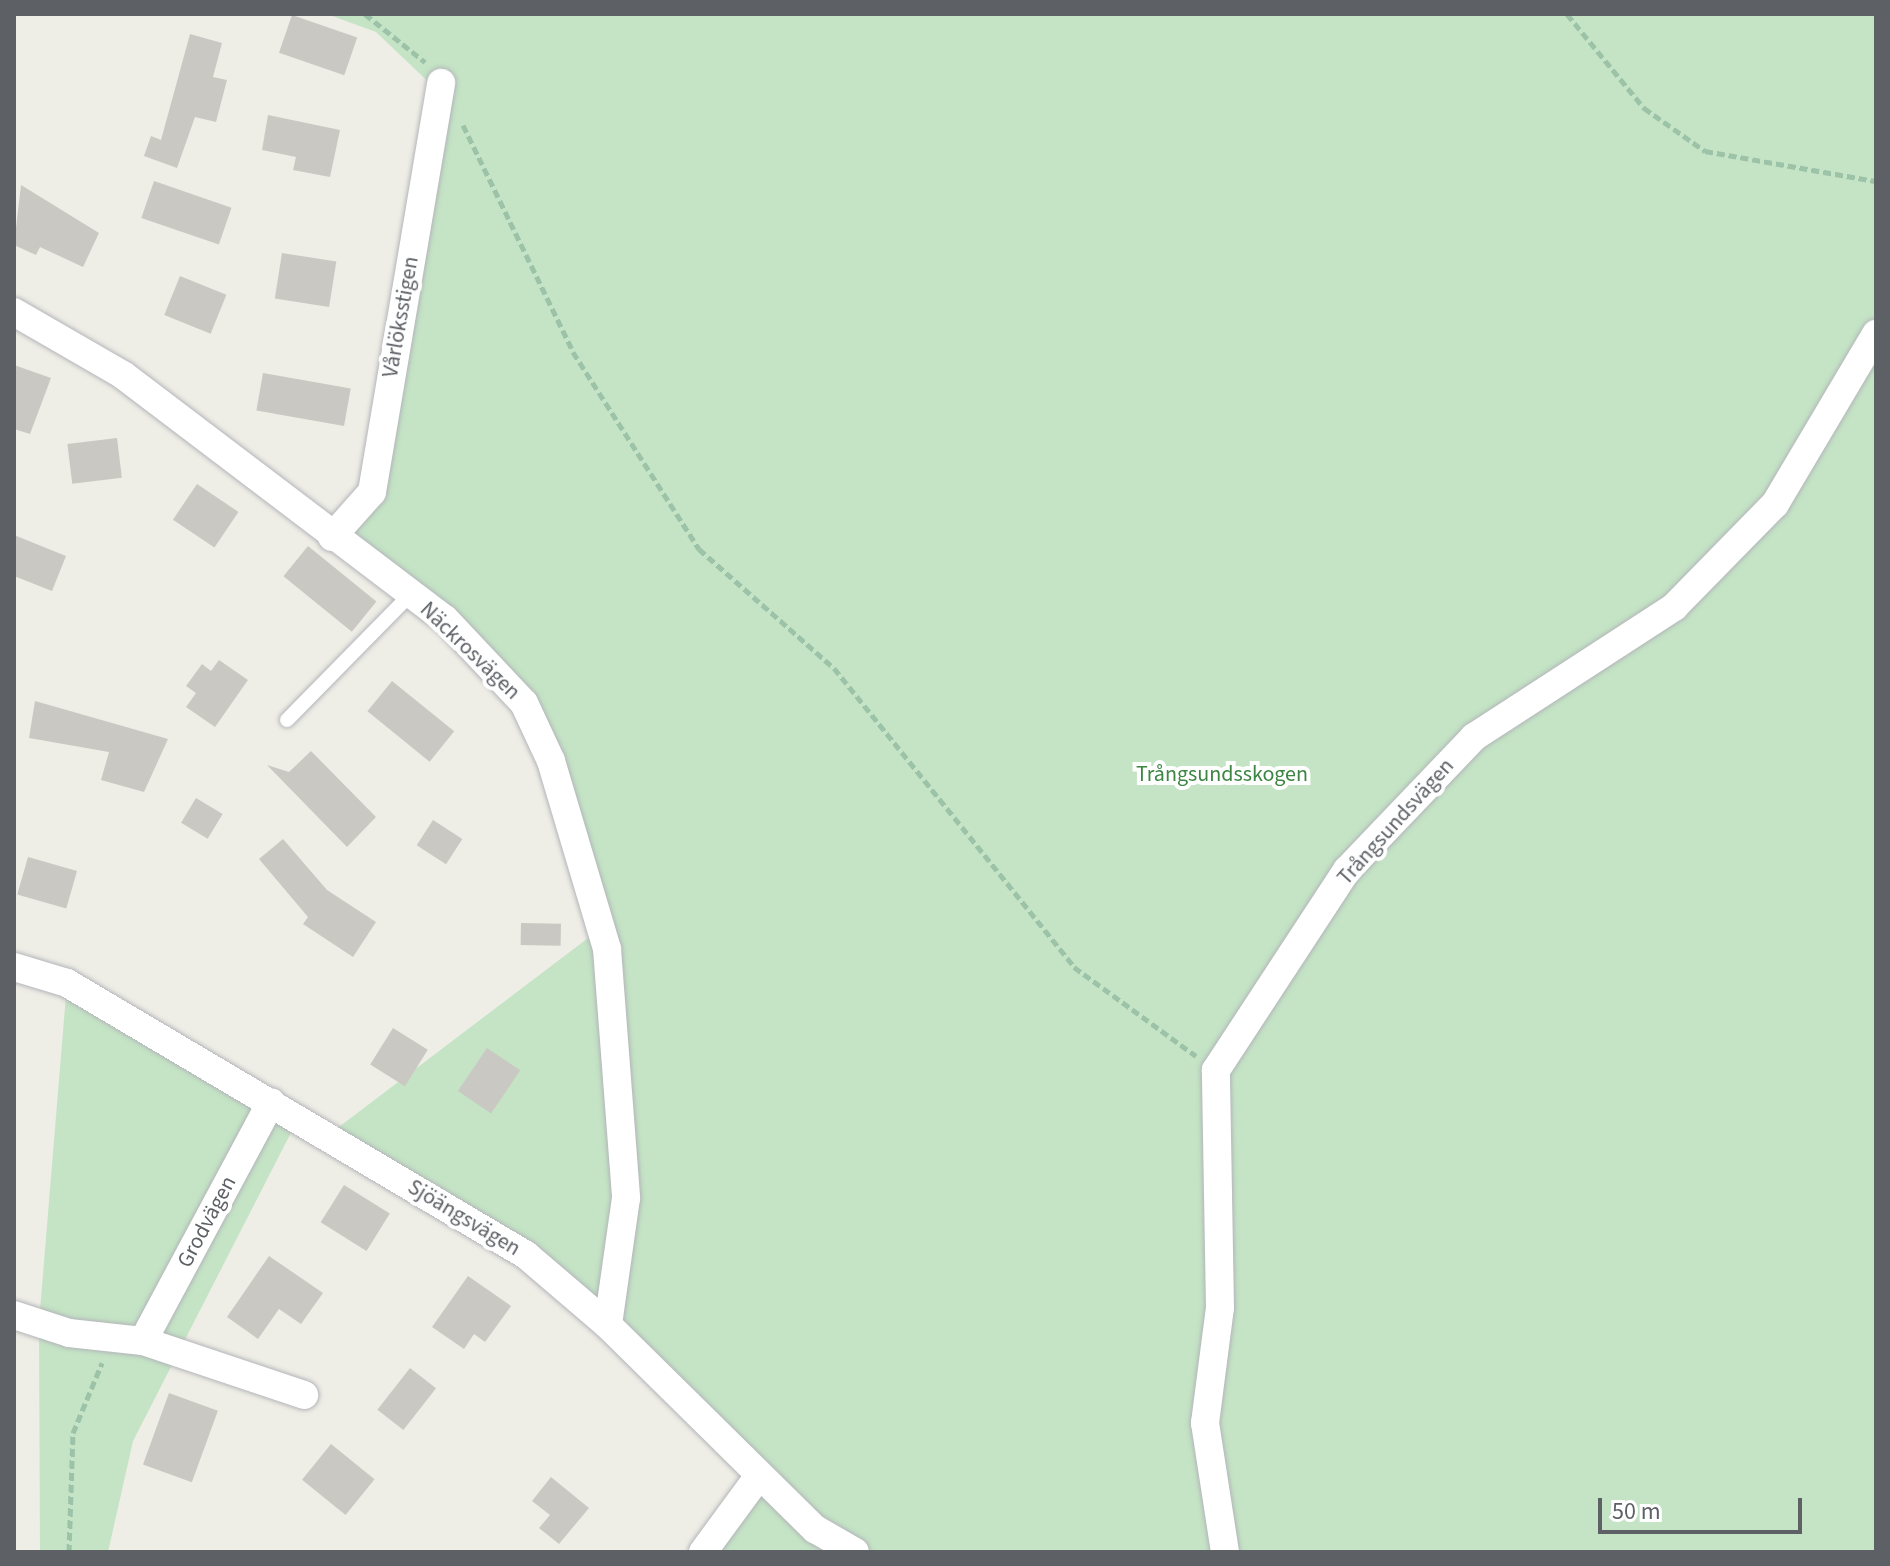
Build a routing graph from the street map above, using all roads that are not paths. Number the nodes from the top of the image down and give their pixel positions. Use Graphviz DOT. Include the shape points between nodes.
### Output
graph roads {
  1 [pos="441,83"];
  2 [pos="14,312"];
  3 [pos="1876,334"];
  4 [pos="332,537"];
  5 [pos="411,594"];
  6 [pos="287,720"];
  7 [pos="14,967"];
  8 [pos="271,1102"];
  9 [pos="14,1315"];
  10 [pos="608,1325"];
  11 [pos="130,1340"];
  12 [pos="304,1395"];
  13 [pos="758,1477"];
  14 [pos="703,1552"];
  15 [pos="855,1552"];
  16 [pos="1225,1552"];
  1 -- 4 [label="street, Vårlöksstigen" via="372,492"];
  2 -- 4 [label="street, Näckrosvägen" via="123,375"];
  3 -- 16 [label="street, Trångsundsvägen" via="1775,504 1674,607 1474,737 1347,870 1216,1070 1220,1308 1205,1423"];
  4 -- 5 [label="street, Näckrosvägen"];
  5 -- 6 [label="lane"];
  5 -- 10 [label="street, Näckrosvägen" via="524,703 551,761 607,949 626,1198 621,1274"];
  7 -- 8 [label="street, Sjöängsvägen" via="67,983"];
  8 -- 10 [label="street, Sjöängsvägen" via="526,1255"];
  8 -- 11 [label="street, Grodvägen"];
  9 -- 11 [label="street"];
  10 -- 13 [label="street, Sjöängsvägen"];
  11 -- 12 [label="street"];
  13 -- 14 [label="street"];
  13 -- 15 [label="street, Sjöängsvägen" via="815,1529"];
}
